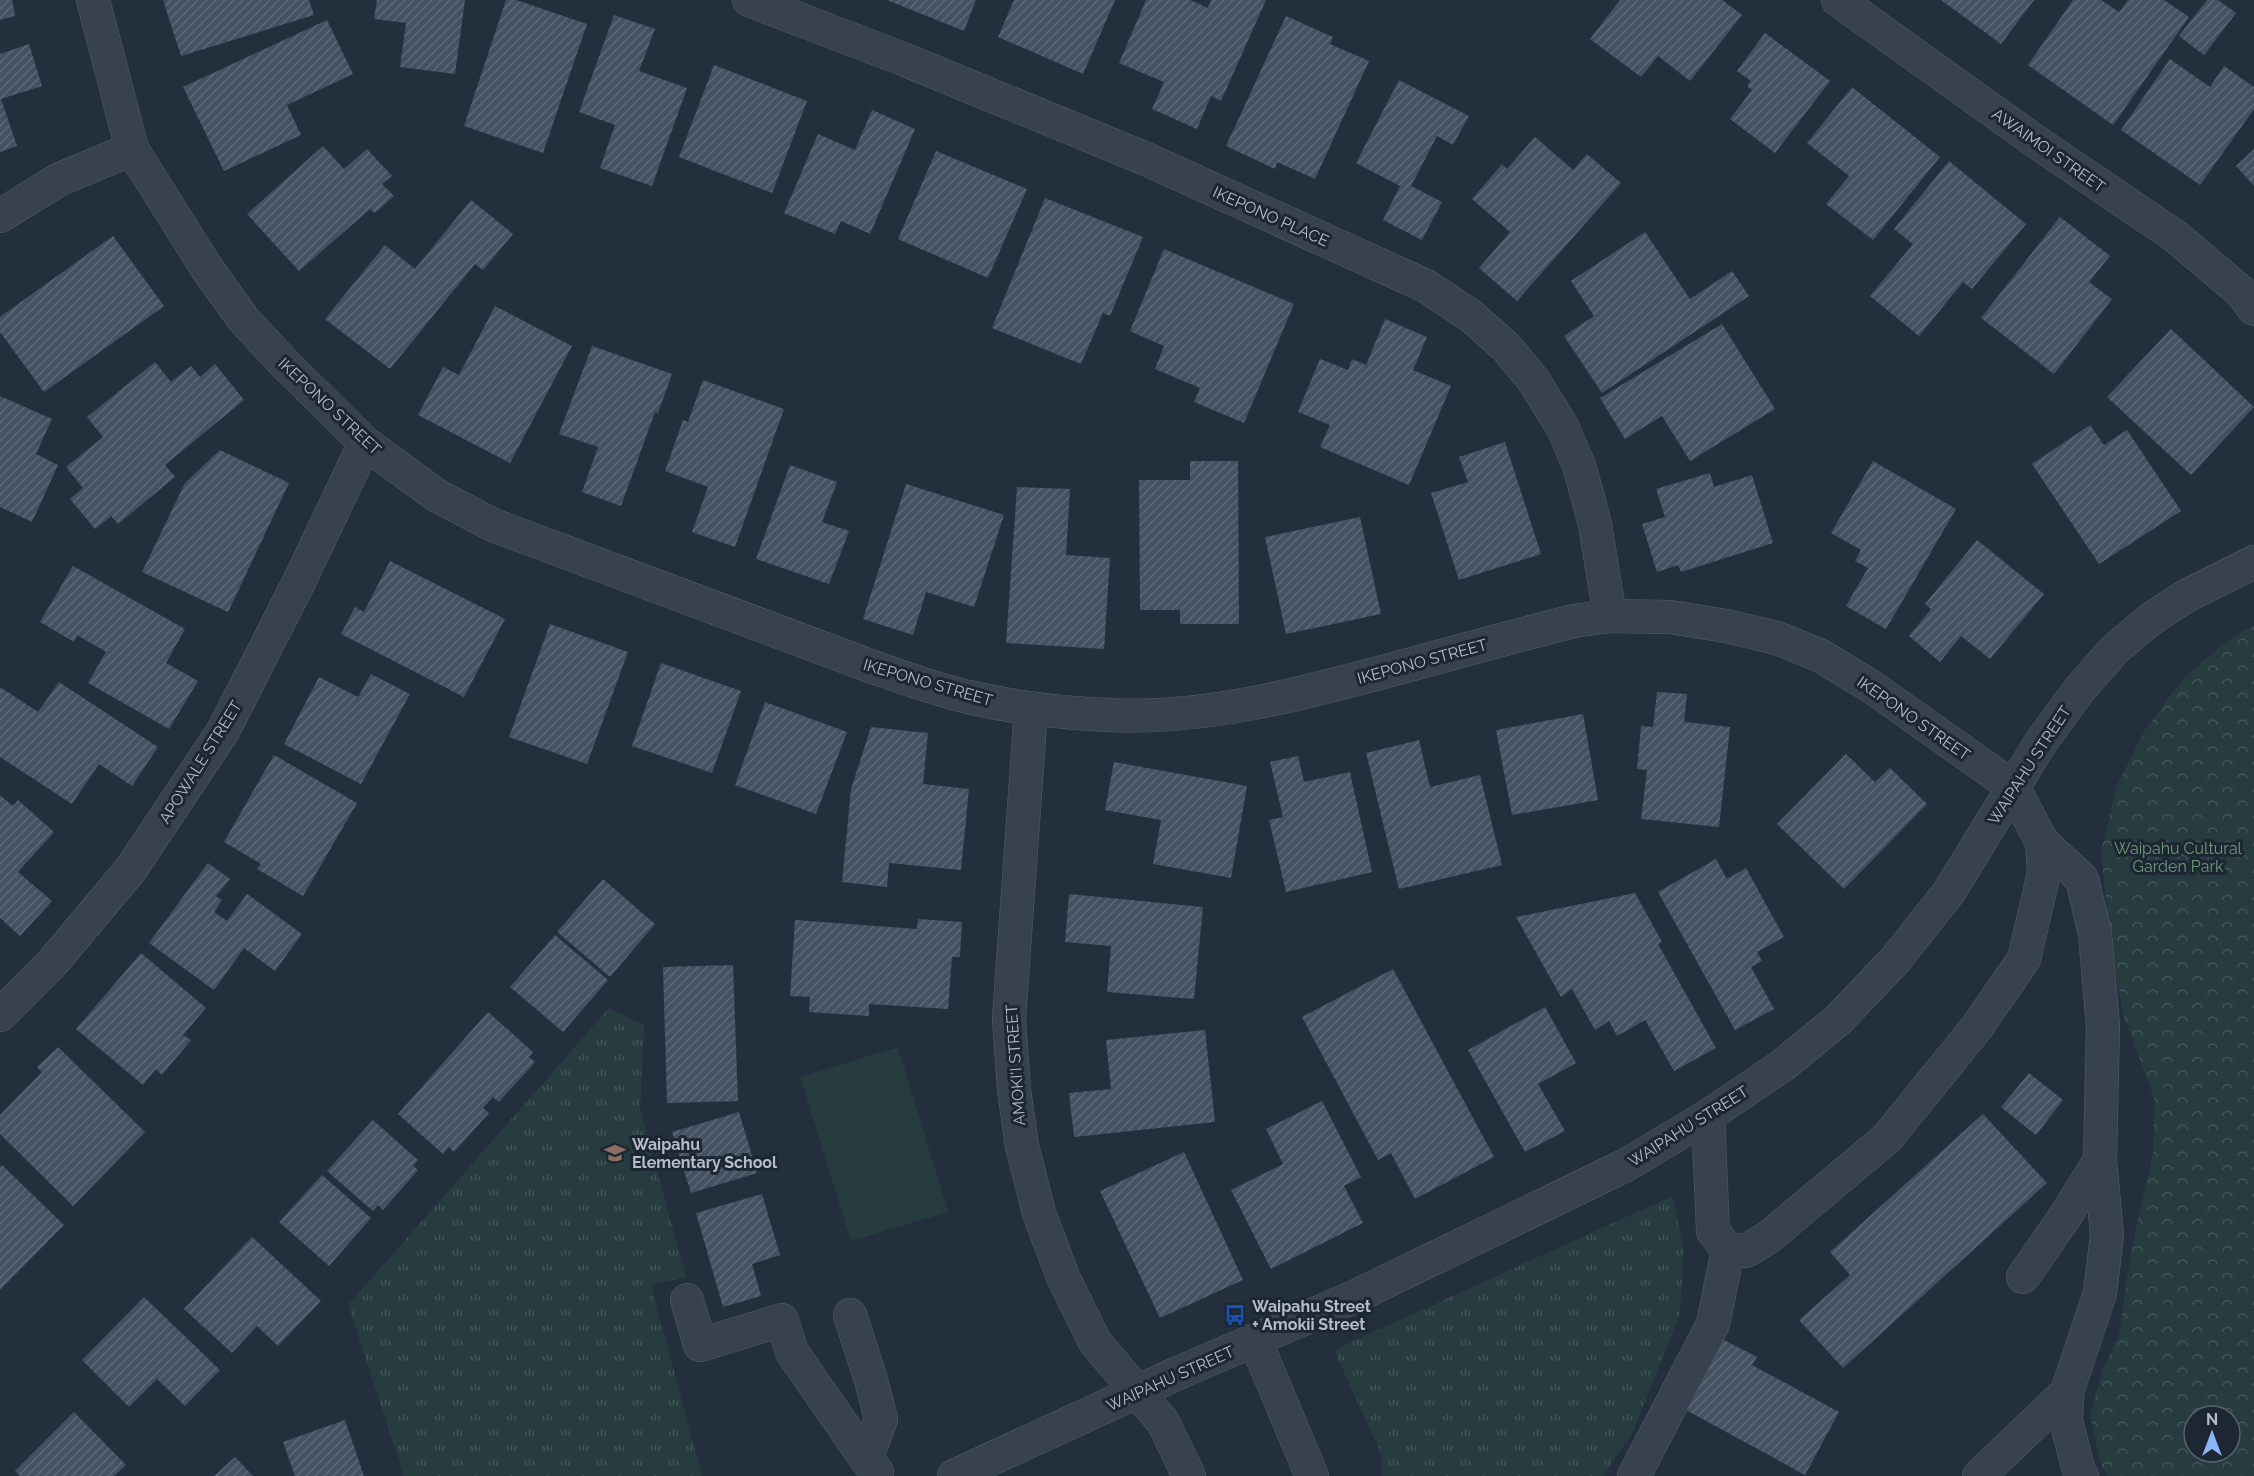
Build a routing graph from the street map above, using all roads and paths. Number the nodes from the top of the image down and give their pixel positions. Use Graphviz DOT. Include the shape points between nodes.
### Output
graph roads {
  1 [pos="93,0"];
  2 [pos="748,0"];
  3 [pos="1838,0"];
  4 [pos="132,149"];
  5 [pos="0,216"];
  6 [pos="2254,309"];
  7 [pos="365,443"];
  8 [pos="2254,562"];
  9 [pos="1610,616"];
  10 [pos="1031,709"];
  11 [pos="2013,787"];
  12 [pos="2042,842"];
  13 [pos="0,1015"];
  14 [pos="1708,1116"];
  15 [pos="2100,1160"];
  16 [pos="1728,1250"];
  17 [pos="2023,1277"];
  18 [pos="687,1300"];
  19 [pos="850,1315"];
  20 [pos="1255,1340"];
  21 [pos="1137,1392"];
  22 [pos="2067,1392"];
  23 [pos="873,1467"];
  24 [pos="954,1476"];
  25 [pos="1189,1476"];
  26 [pos="1312,1476"];
  27 [pos="1634,1476"];
  28 [pos="1978,1476"];
  29 [pos="2082,1476"];
  1 -- 4 [label="street, IKEPONO STREET"];
  2 -- 9 [label="street, IKEPONO PLACE" via="1146,159 1426,286 1471,316 1506,347 1534,381 1563,428 1587,494"];
  3 -- 6 [label="street, AWAIMOI STREET" via="2175,237 2240,291"];
  4 -- 5 [label="street" via="58,180"];
  4 -- 7 [label="street, IKEPONO STREET" via="244,320"];
  7 -- 10 [label="street, IKEPONO STREET" via="436,495 493,525 873,667 971,698"];
  7 -- 13 [label="street, APOWALE STREET" via="223,731 131,869 53,962"];
  8 -- 11 [label="street, WAIPAHU STREET" via="2186,596 2115,649 2041,742"];
  9 -- 10 [label="street, IKEPONO STREET" via="1574,621 1243,706 1110,715"];
  9 -- 11 [label="street, IKEPONO STREET" via="1670,617 1726,626 1777,638 1821,656 1872,687"];
  10 -- 21 [label="street, AMOKI'I STREET" via="1009,1020 1022,1146 1039,1213 1063,1277 1095,1342"];
  11 -- 12 [label="street"];
  11 -- 14 [label="street, WAIPAHU STREET" via="1949,892 1896,960 1839,1020 1783,1065"];
  12 -- 15 [label="street" via="2082,879 2095,934 2103,1026"];
  12 -- 16 [label="street" via="2044,873 2024,959 1977,1027 1887,1138 1769,1237 1746,1251"];
  14 -- 16 [label="street" via="1713,1231"];
  14 -- 20 [label="street, WAIPAHU STREET" via="1626,1165 1427,1263"];
  15 -- 17 [label="street"];
  15 -- 22 [label="street" via="2106,1234 2100,1293"];
  16 -- 27 [label="street" via="1713,1324"];
  18 -- 23 [label="street" via="700,1345 782,1320 792,1352"];
  19 -- 23 [label="street" via="881,1419"];
  20 -- 21 [label="street, WAIPAHU STREET"];
  20 -- 26 [label="street"];
  21 -- 24 [label="street, WAIPAHU STREET"];
  21 -- 25 [label="street, AMOKI'I STREET" via="1163,1422"];
  22 -- 28 [label="street"];
  22 -- 29 [label="street" via="2066,1420"];
}
